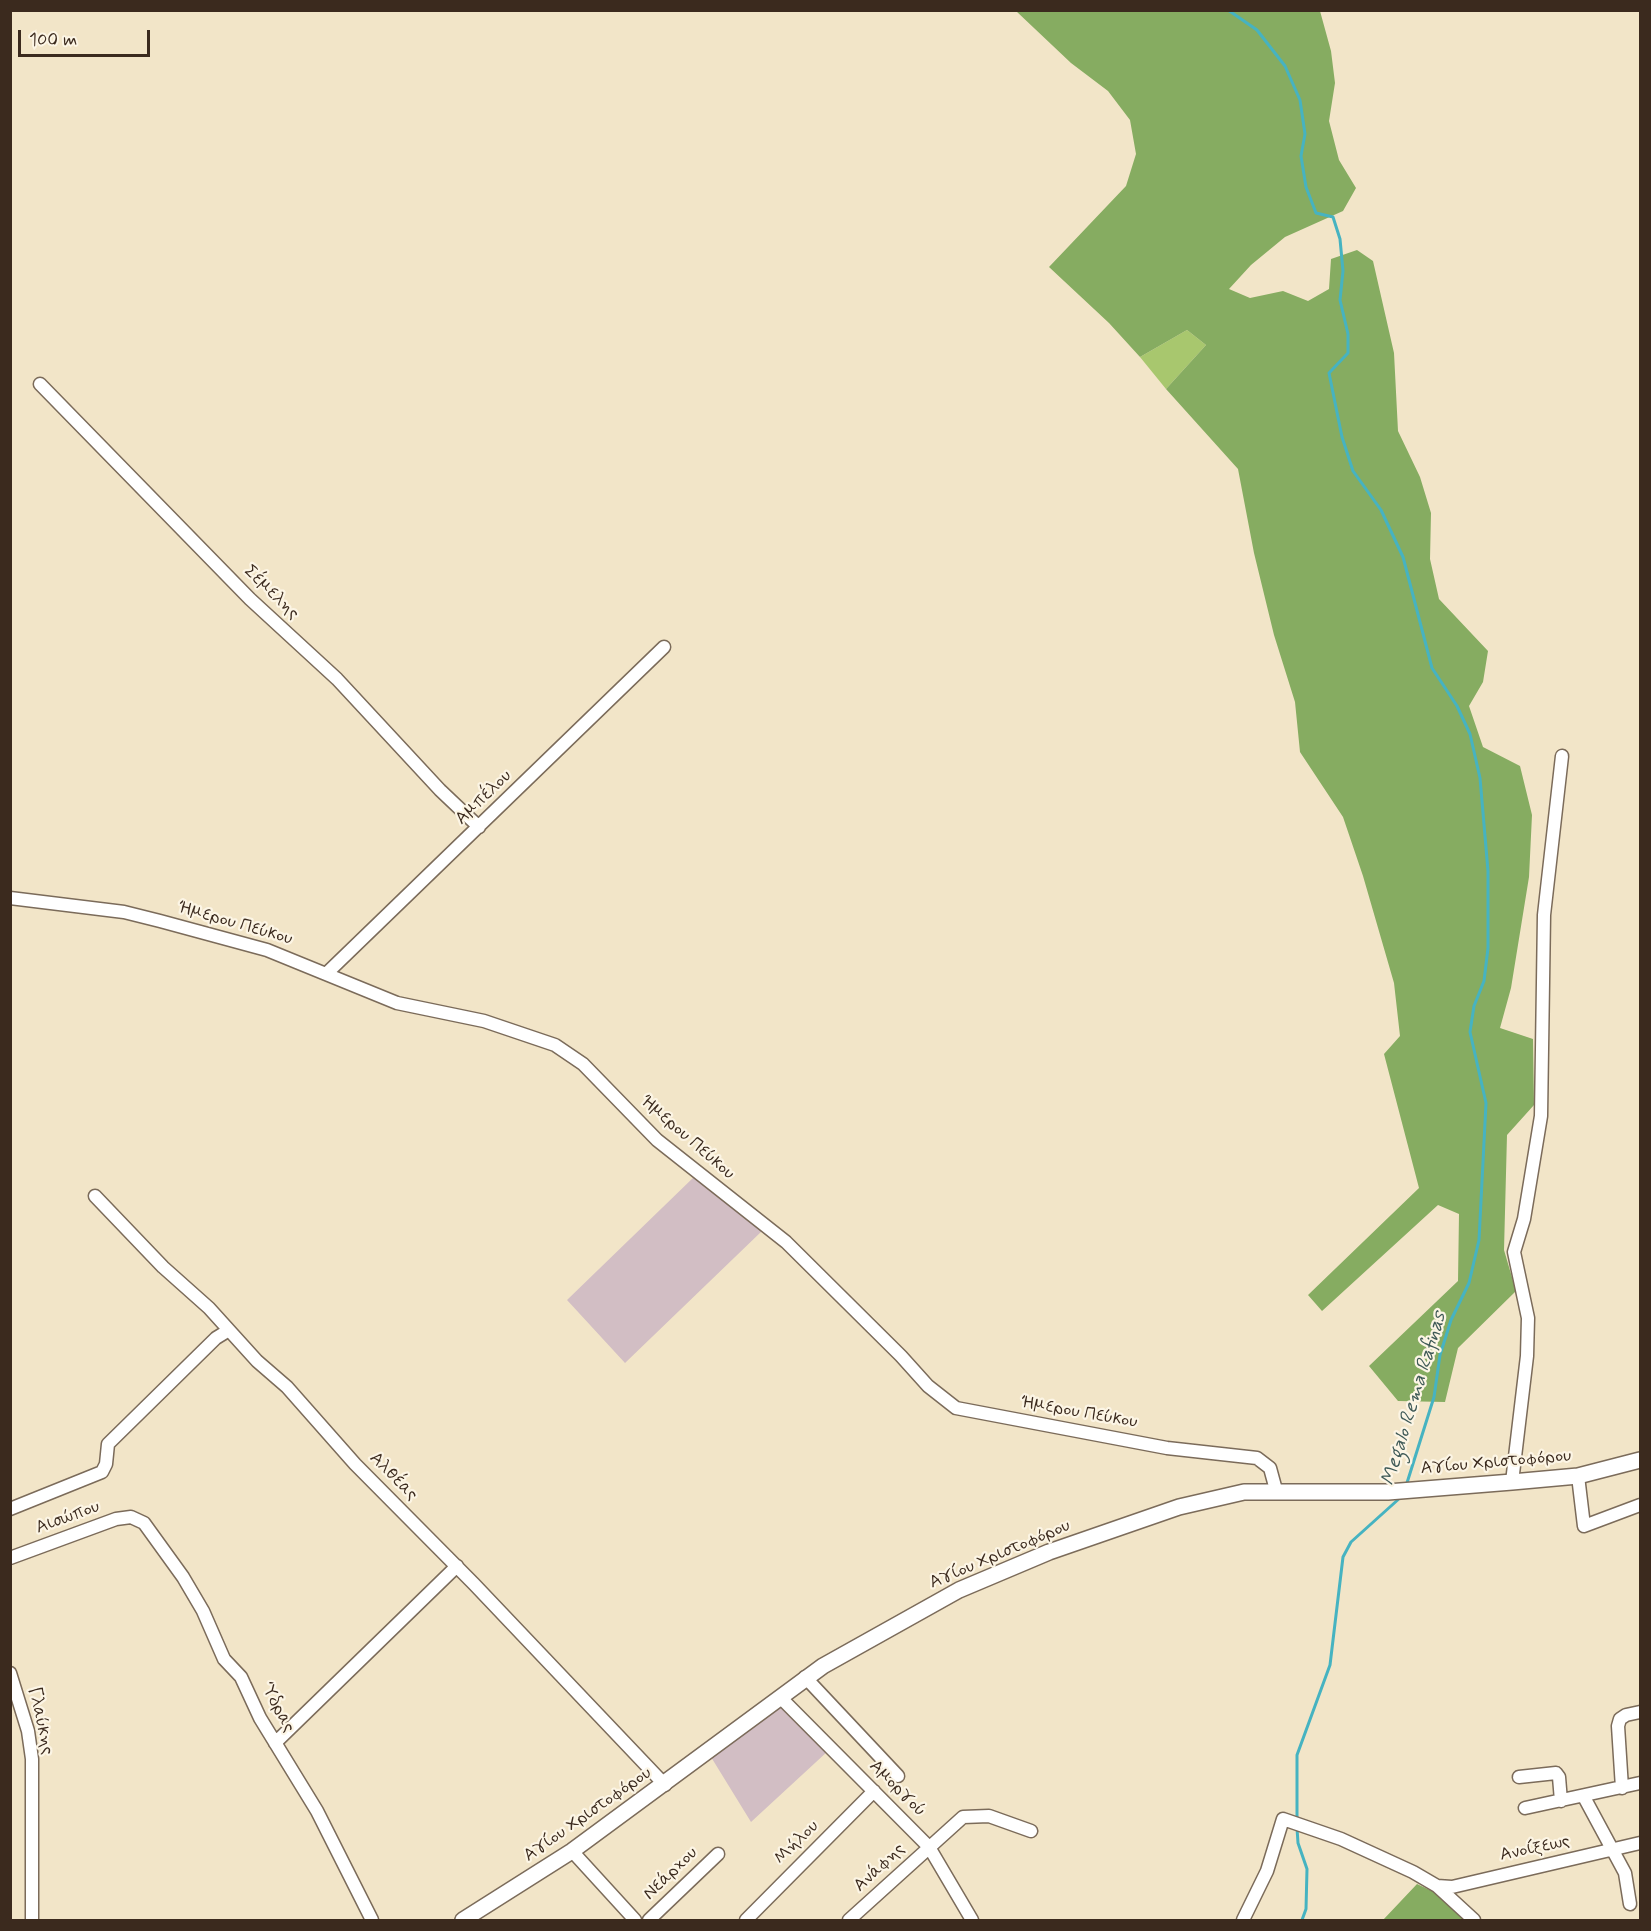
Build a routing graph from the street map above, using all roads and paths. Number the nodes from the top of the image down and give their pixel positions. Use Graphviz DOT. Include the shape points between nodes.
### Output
graph roads {
  1 [pos="40,384"];
  2 [pos="664,647"];
  3 [pos="1562,756"];
  4 [pos="479,827"];
  5 [pos="10,898"];
  6 [pos="327,974"];
  7 [pos="95,1196"];
  8 [pos="229,1330"];
  9 [pos="1641,1460"];
  10 [pos="1578,1476"];
  11 [pos="1512,1482"];
  12 [pos="1276,1490"];
  13 [pos="1641,1505"];
  14 [pos="10,1509"];
  15 [pos="139,1519"];
  16 [pos="10,1558"];
  17 [pos="457,1566"];
  18 [pos="10,1673"];
  19 [pos="805,1677"];
  20 [pos="780,1696"];
  21 [pos="1641,1712"];
  22 [pos="275,1743"];
  23 [pos="898,1776"];
  24 [pos="1519,1777"];
  25 [pos="1641,1783"];
  26 [pos="665,1785"];
  27 [pos="1622,1788"];
  28 [pos="874,1791"];
  29 [pos="1584,1797"];
  30 [pos="1561,1801"];
  31 [pos="1526,1809"];
  32 [pos="1031,1831"];
  33 [pos="1641,1843"];
  34 [pos="929,1847"];
  35 [pos="573,1851"];
  36 [pos="1612,1851"];
  37 [pos="718,1854"];
  38 [pos="1437,1886"];
  39 [pos="1630,1904"];
  40 [pos="32,1920"];
  41 [pos="372,1920"];
  42 [pos="462,1920"];
  43 [pos="635,1920"];
  44 [pos="648,1920"];
  45 [pos="746,1920"];
  46 [pos="849,1920"];
  47 [pos="972,1920"];
  48 [pos="1242,1920"];
  49 [pos="1474,1920"];
  1 -- 4 [label="street, Σέμελης" via="250,599 337,679"];
  2 -- 4 [label="street, Αμπέλου"];
  3 -- 11 [label="street" via="1544,915 1541,1116 1524,1219 1514,1252 1528,1318"];
  4 -- 6 [label="street, Αμπέλου"];
  5 -- 6 [label="street, Ήμερου Πεύκου" via="142,916 267,950"];
  6 -- 12 [label="street, Ήμερου Πεύκου" via="397,1004 540,1038 573,1056 657,1140 786,1242 928,1386 956,1408 1167,1448 1257,1458 1270,1468"];
  7 -- 8 [label="street, Αλθέας"];
  8 -- 14 [label="street" via="216,1338 108,1444 102,1472"];
  8 -- 17 [label="street, Αλθέας"];
  9 -- 10 [label="main road, Αγίου Χριστοφόρου"];
  10 -- 11 [label="main road, Αγίου Χριστοφόρου"];
  10 -- 13 [label="street" via="1584,1526"];
  11 -- 12 [label="main road, Αγίου Χριστοφόρου" via="1388,1492"];
  12 -- 19 [label="main road, Αγίου Χριστοφόρου" via="1244,1492 1179,1507 1040,1556 959,1590"];
  15 -- 16 [label="street, Αισώπου" via="116,1519"];
  15 -- 22 [label="street, Ύδρας" via="183,1577 224,1659 241,1677"];
  17 -- 22 [label="street"];
  17 -- 26 [label="street, Αλθέας"];
  18 -- 40 [label="street, Γλαύκης" via="28,1731 32,1759"];
  19 -- 20 [label="main road, Αγίου Χριστοφόρου"];
  19 -- 23 [label="street"];
  20 -- 26 [label="main road, Αγίου Χριστοφόρου"];
  20 -- 28 [label="street, Αμοργού"];
  21 -- 27 [label="street" via="1626,1715 1618,1726"];
  22 -- 41 [label="street, Ύδρας" via="317,1811"];
  24 -- 30 [label="street" via="1556,1773"];
  25 -- 27 [label="street"];
  26 -- 35 [label="main road, Αγίου Χριστοφόρου"];
  27 -- 29 [label="street"];
  28 -- 34 [label="street, Αμοργού"];
  28 -- 45 [label="street, Μήλου"];
  29 -- 30 [label="street"];
  29 -- 36 [label="street"];
  30 -- 31 [label="street"];
  32 -- 34 [label="street, Ανάφης" via="989,1816 963,1817"];
  33 -- 36 [label="street, Ανοίξεως"];
  34 -- 46 [label="street, Ανάφης"];
  34 -- 47 [label="street, Αμοργού"];
  35 -- 42 [label="main road, Αγίου Χριστοφόρου"];
  35 -- 43 [label="street"];
  36 -- 38 [label="street, Ανοίξεως" via="1452,1887"];
  36 -- 39 [label="street" via="1625,1873"];
  37 -- 44 [label="street, Νεάρχου"];
  38 -- 48 [label="street" via="1387,1859 1283,1819 1267,1871"];
  38 -- 49 [label="street"];
}
